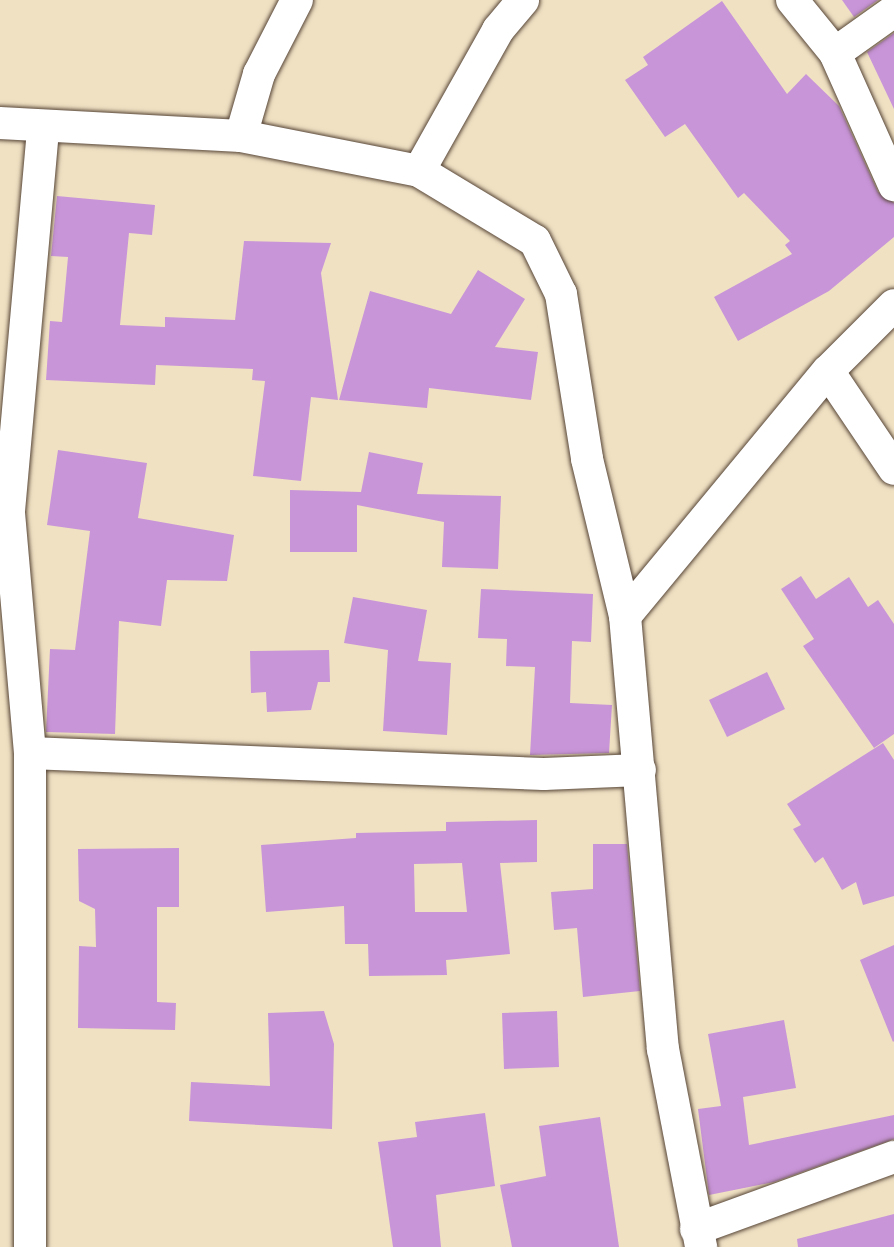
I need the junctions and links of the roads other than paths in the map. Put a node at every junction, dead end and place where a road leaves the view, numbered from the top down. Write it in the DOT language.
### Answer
graph roads {
  1 [pos="297,0"];
  2 [pos="523,0"];
  3 [pos="792,0"];
  4 [pos="894,11"];
  5 [pos="835,53"];
  6 [pos="0,123"];
  7 [pos="43,128"];
  8 [pos="241,136"];
  9 [pos="419,171"];
  10 [pos="894,185"];
  11 [pos="894,305"];
  12 [pos="828,371"];
  13 [pos="894,469"];
  14 [pos="625,616"];
  15 [pos="30,753"];
  16 [pos="640,770"];
  17 [pos="894,1157"];
  18 [pos="14,1160"];
  19 [pos="698,1238"];
  20 [pos="30,1247"];
  1 -- 8 [label="street"];
  2 -- 9 [label="street"];
  3 -- 5 [label="street"];
  4 -- 5 [label="street"];
  5 -- 10 [label="street"];
  6 -- 7 [label="street"];
  7 -- 8 [label="street"];
  7 -- 15 [label="street"];
  8 -- 9 [label="street"];
  9 -- 14 [label="street"];
  11 -- 12 [label="street"];
  12 -- 13 [label="street"];
  12 -- 14 [label="street"];
  14 -- 16 [label="street"];
  15 -- 16 [label="street"];
  15 -- 18 [label="street"];
  16 -- 19 [label="street"];
  17 -- 19 [label="street"];
  18 -- 20 [label="street"];
}
